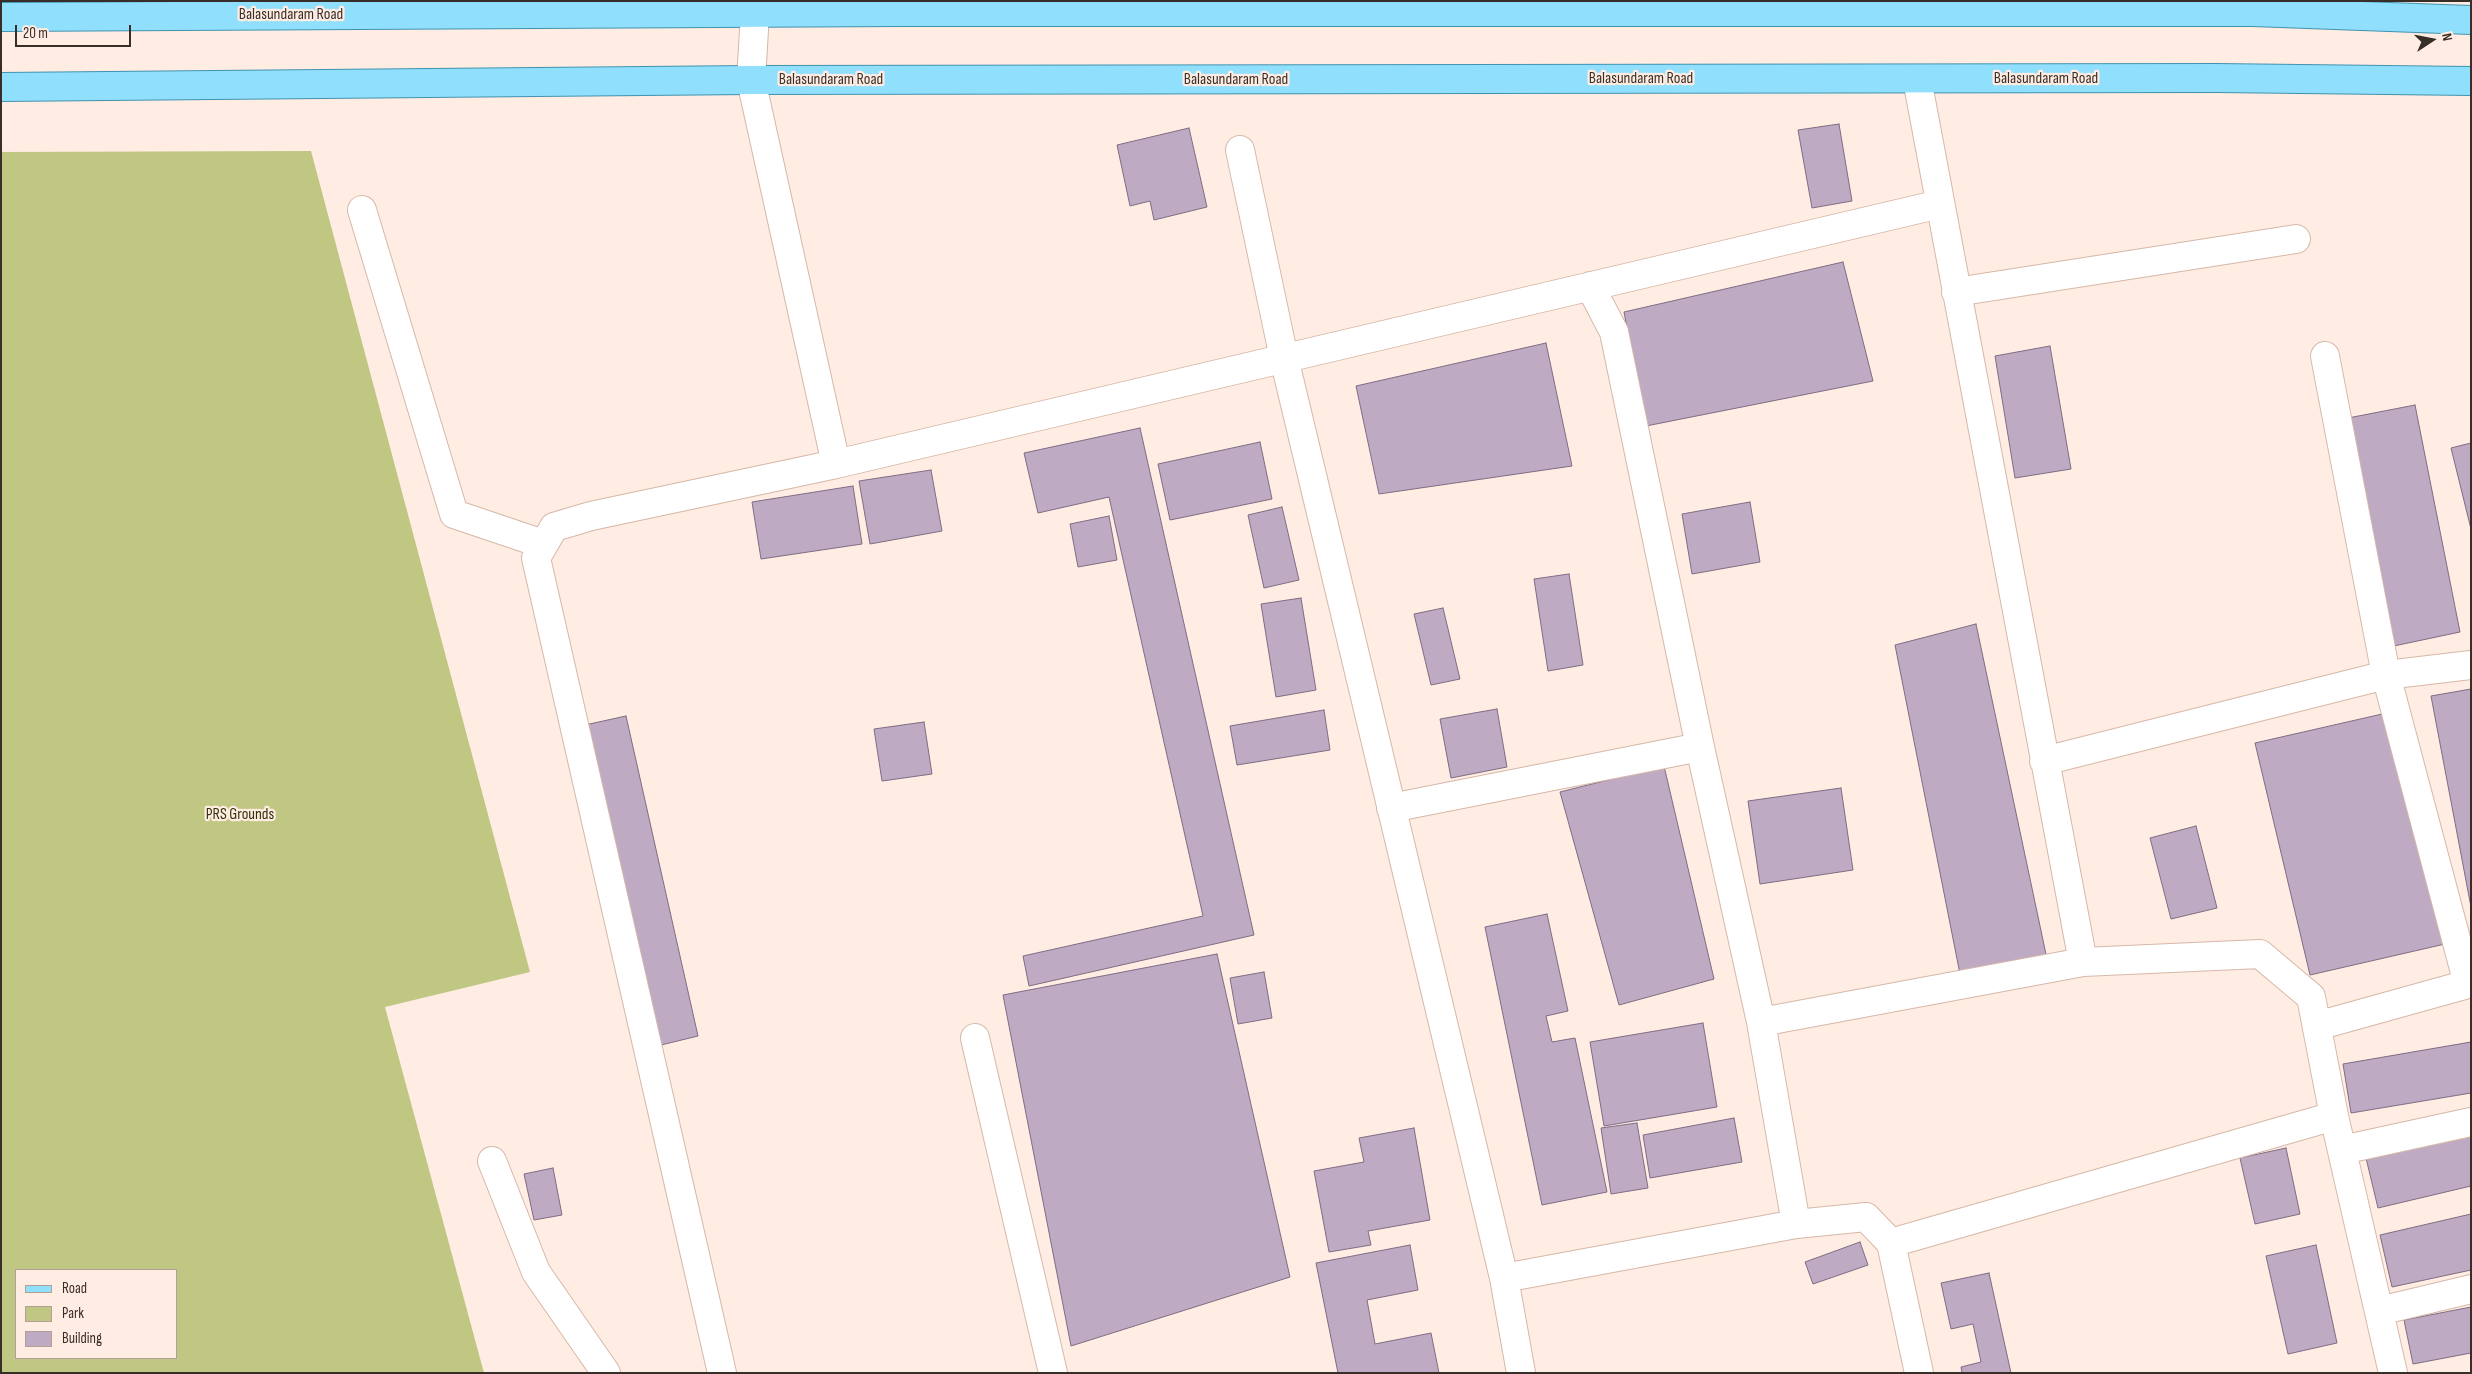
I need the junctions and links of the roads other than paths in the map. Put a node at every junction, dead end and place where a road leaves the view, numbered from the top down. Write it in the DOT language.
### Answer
graph roads {
  1 [pos="898,7"];
  2 [pos="1301,7"];
  3 [pos="343,8"];
  4 [pos="755,12"];
  5 [pos="1,17"];
  6 [pos="2471,20"];
  7 [pos="1917,79"];
  8 [pos="751,80"];
  9 [pos="2471,81"];
  10 [pos="1,87"];
  11 [pos="1240,150"];
  12 [pos="1940,204"];
  13 [pos="362,210"];
  14 [pos="2296,239"];
  15 [pos="1590,286"];
  16 [pos="1956,292"];
  17 [pos="2324,356"];
  18 [pos="1284,358"];
  19 [pos="836,464"];
  20 [pos="543,544"];
  21 [pos="2471,665"];
  22 [pos="2386,675"];
  23 [pos="1700,747"];
  24 [pos="2044,760"];
  25 [pos="1391,808"];
  26 [pos="2083,962"];
  27 [pos="1761,1022"];
  28 [pos="2317,1026"];
  29 [pos="975,1038"];
  30 [pos="2334,1116"];
  31 [pos="2471,1122"];
  32 [pos="2342,1150"];
  33 [pos="492,1161"];
  34 [pos="1796,1224"];
  35 [pos="1891,1243"];
  36 [pos="1504,1278"];
  37 [pos="2471,1289"];
  38 [pos="2379,1311"];
  39 [pos="606,1373"];
  40 [pos="722,1373"];
  41 [pos="1053,1373"];
  42 [pos="1521,1373"];
  43 [pos="1919,1373"];
  44 [pos="2393,1373"];
  1 -- 2 [label="main road, Balasundaram Road"];
  1 -- 4 [label="main road, Balasundaram Road"];
  2 -- 6 [label="main road, Balasundaram Road"];
  3 -- 4 [label="main road, Balasundaram Road"];
  3 -- 5 [label="main road, Balasundaram Road"];
  4 -- 8 [label="street"];
  7 -- 8 [label="main road, Balasundaram Road"];
  7 -- 9 [label="main road, Balasundaram Road"];
  7 -- 12 [label="street"];
  8 -- 10 [label="main road, Balasundaram Road"];
  8 -- 19 [label="street"];
  11 -- 18 [label="street"];
  12 -- 15 [label="street"];
  12 -- 16 [label="street"];
  13 -- 20 [label="street"];
  14 -- 16 [label="street"];
  15 -- 18 [label="street"];
  15 -- 23 [label="street"];
  16 -- 24 [label="street"];
  17 -- 22 [label="street"];
  18 -- 19 [label="street"];
  18 -- 25 [label="street"];
  19 -- 20 [label="street"];
  20 -- 40 [label="street"];
  21 -- 22 [label="street"];
  22 -- 24 [label="street"];
  22 -- 28 [label="street"];
  23 -- 25 [label="street"];
  23 -- 27 [label="street"];
  24 -- 26 [label="street"];
  25 -- 36 [label="street"];
  26 -- 27 [label="street"];
  26 -- 28 [label="street"];
  27 -- 34 [label="street"];
  28 -- 30 [label="street"];
  29 -- 41 [label="street"];
  30 -- 32 [label="street"];
  30 -- 35 [label="street"];
  31 -- 32 [label="street"];
  32 -- 38 [label="street"];
  33 -- 39 [label="street"];
  34 -- 35 [label="street"];
  34 -- 36 [label="street"];
  35 -- 43 [label="street"];
  36 -- 42 [label="street"];
  37 -- 38 [label="street"];
  38 -- 44 [label="street"];
}
